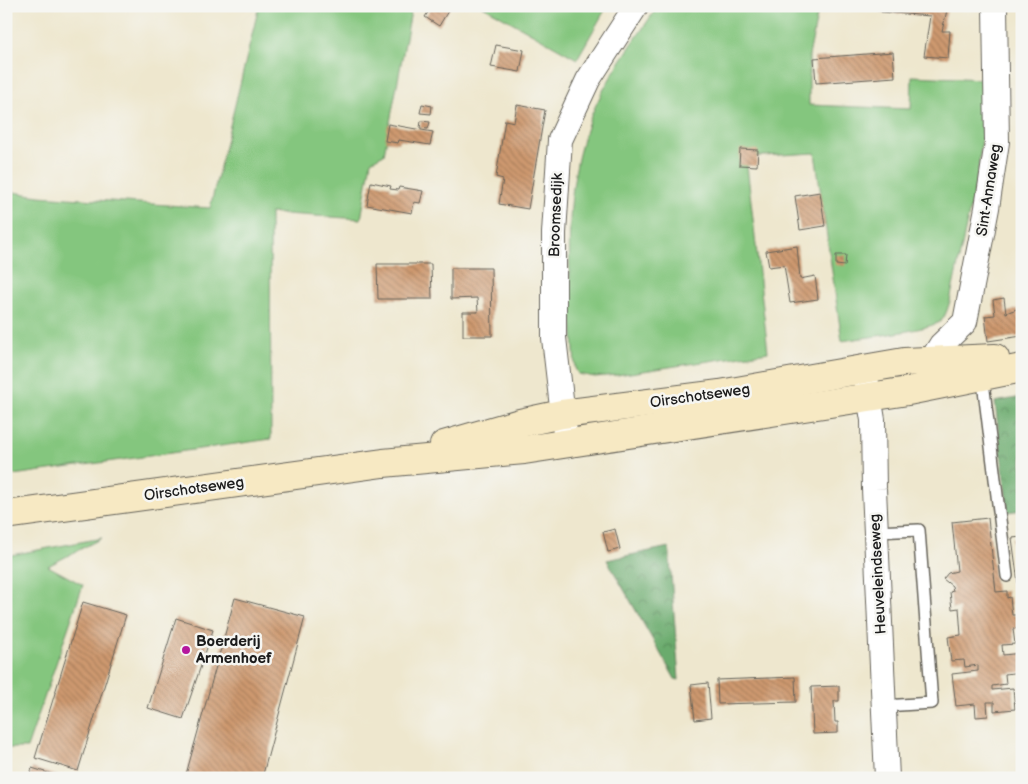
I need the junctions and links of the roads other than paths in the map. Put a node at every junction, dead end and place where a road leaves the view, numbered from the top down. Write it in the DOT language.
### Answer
graph roads {
  1 [pos="636,6"];
  2 [pos="995,6"];
  3 [pos="1022,354"];
  4 [pos="932,359"];
  5 [pos="981,367"];
  6 [pos="1022,368"];
  7 [pos="865,370"];
  8 [pos="870,397"];
  9 [pos="562,414"];
  10 [pos="566,444"];
  11 [pos="383,463"];
  12 [pos="6,515"];
  13 [pos="876,532"];
  14 [pos="1007,576"];
  15 [pos="884,706"];
  16 [pos="887,778"];
  1 -- 9 [label="street, Broomsedijk"];
  2 -- 4 [label="street, Sint-Annaweg"];
  3 -- 5 [label="main road, Oirschotseweg"];
  4 -- 5 [label="main road, Oirschotseweg"];
  4 -- 7 [label="main road, Oirschotseweg"];
  5 -- 6 [label="main road, Oirschotseweg"];
  5 -- 8 [label="main road, Oirschotseweg"];
  5 -- 14 [label="lane"];
  7 -- 8 [label="street, Heuveleindseweg"];
  7 -- 9 [label="main road, Oirschotseweg"];
  8 -- 10 [label="main road, Oirschotseweg"];
  8 -- 13 [label="street, Heuveleindseweg"];
  9 -- 10 [label="street, Broomsedijk"];
  9 -- 11 [label="main road, Oirschotseweg"];
  10 -- 11 [label="main road, Oirschotseweg"];
  11 -- 12 [label="main road, Oirschotseweg"];
  13 -- 15 [label="street, Heuveleindseweg"];
  13 -- 15 [label="lane"];
  15 -- 16 [label="street, Heuveleindseweg"];
}
